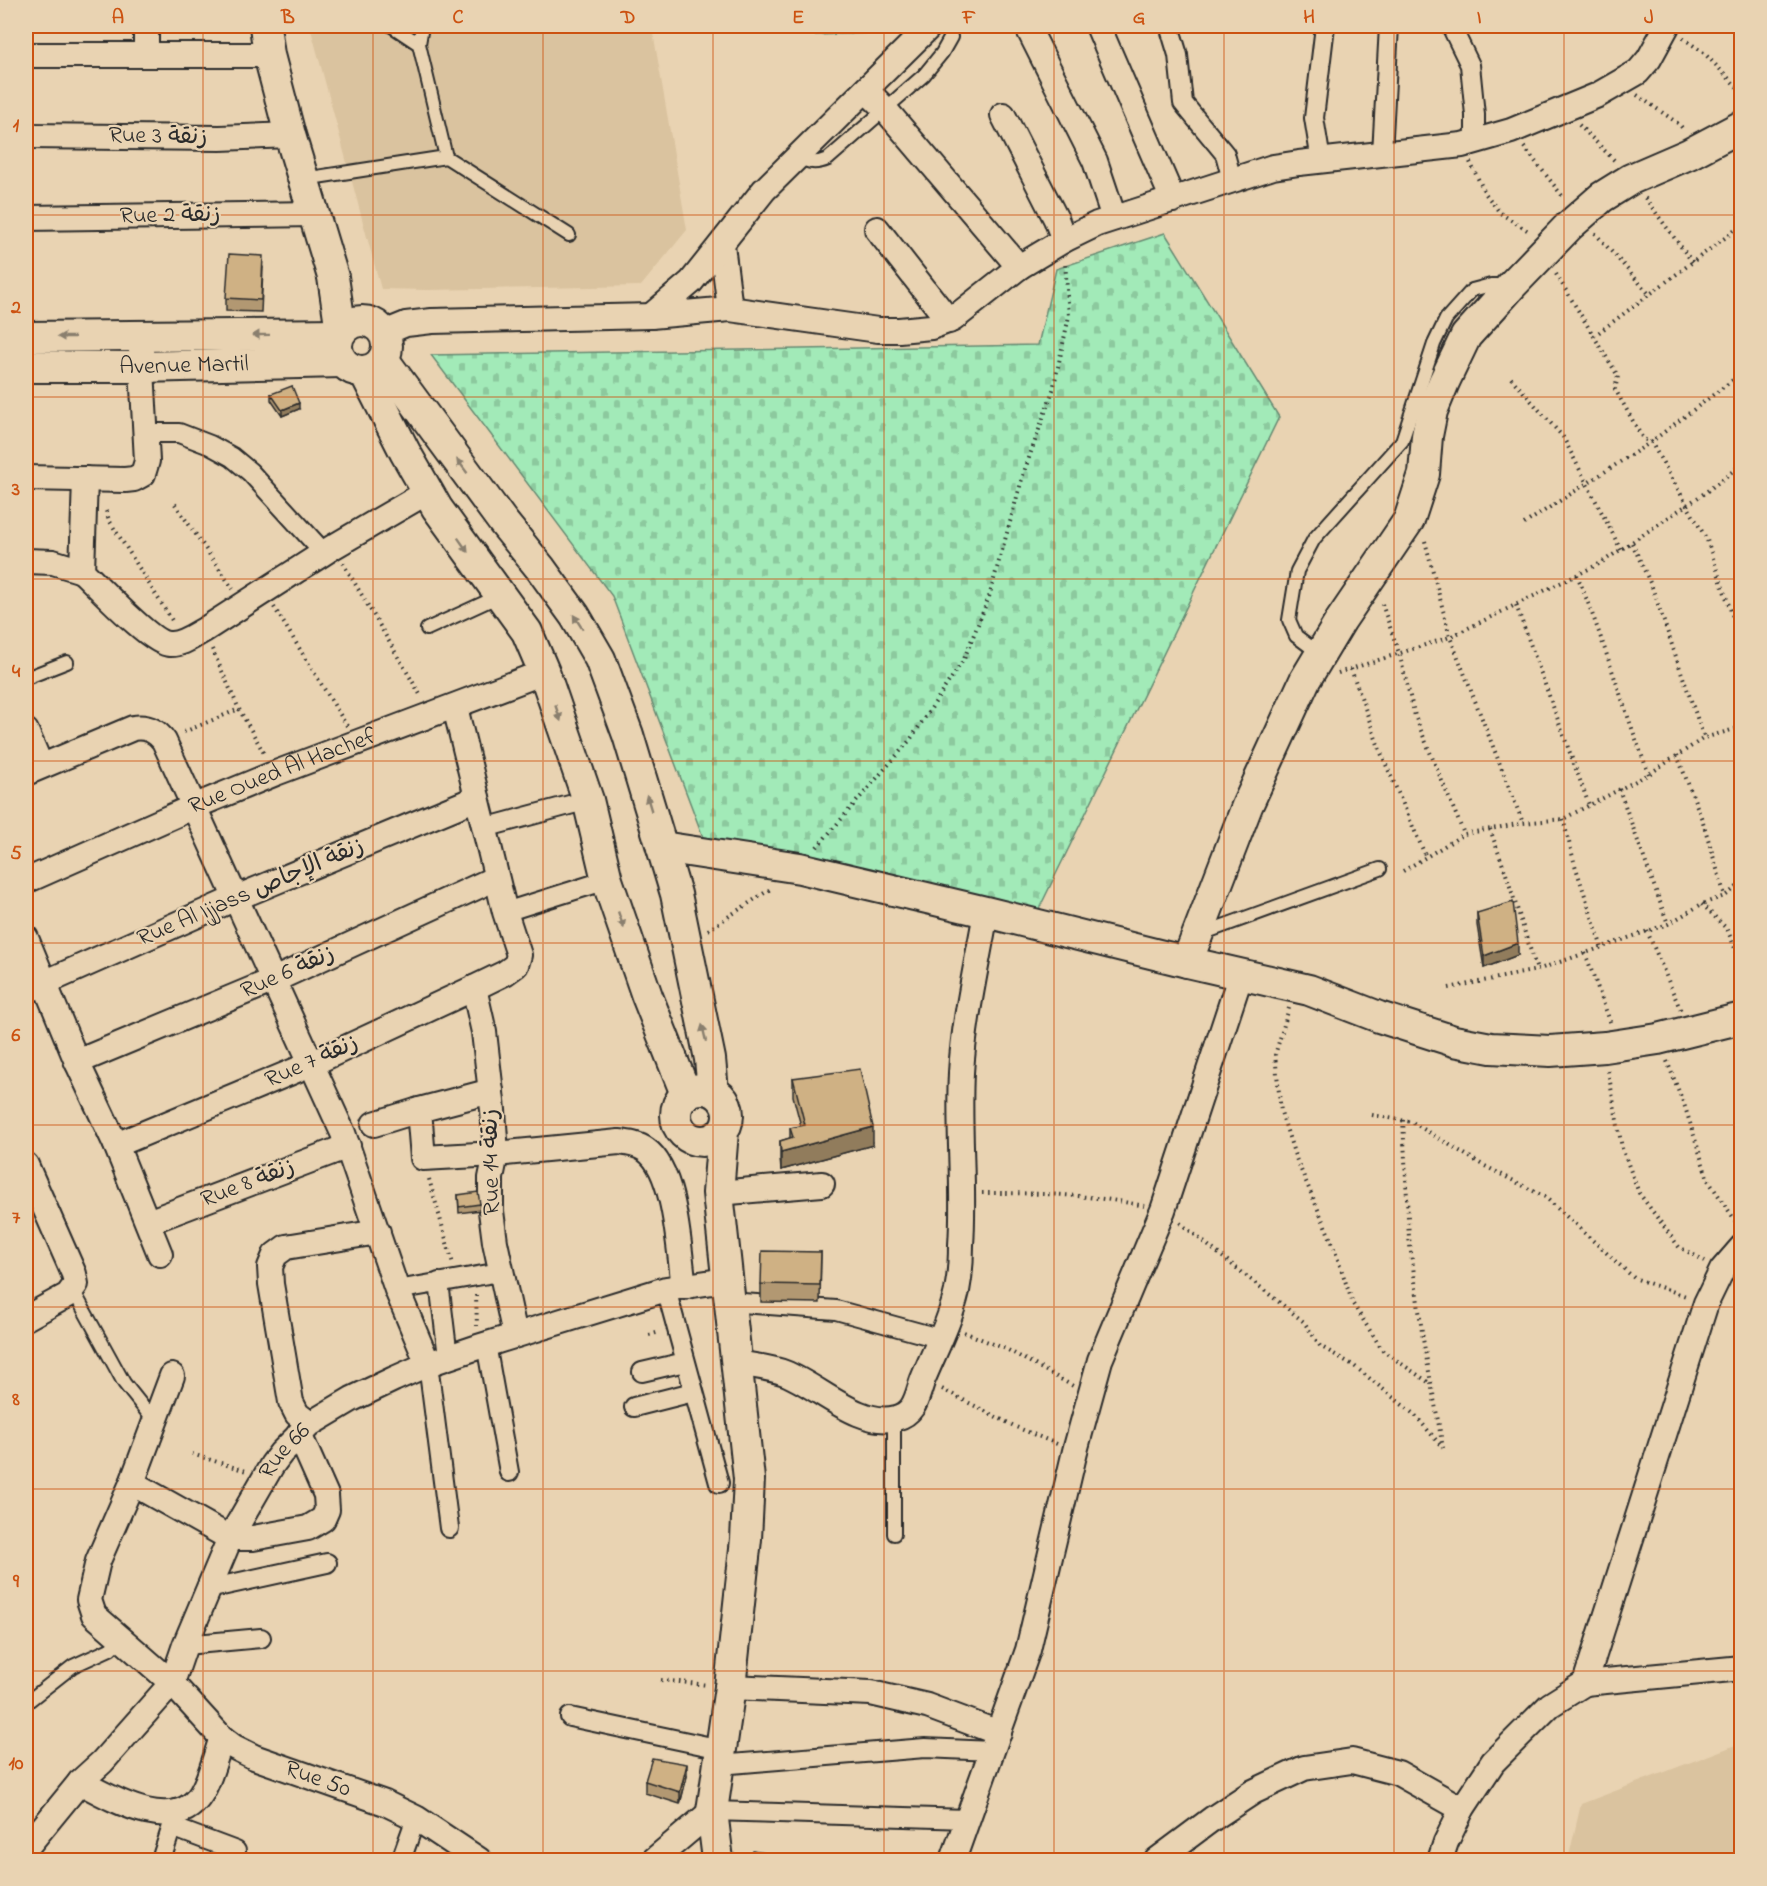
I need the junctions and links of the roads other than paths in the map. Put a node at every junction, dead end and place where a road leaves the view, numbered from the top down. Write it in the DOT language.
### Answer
graph roads {
  1 [pos="146,26"];
  2 [pos="265,26"];
  3 [pos="392,26"];
  4 [pos="422,26"];
  5 [pos="930,26"];
  6 [pos="948,26"];
  7 [pos="1027,26"];
  8 [pos="1098,26"];
  9 [pos="1325,26"];
  10 [pos="1389,26"];
  11 [pos="1451,26"];
  12 [pos="1665,26"];
  13 [pos="1171,33"];
  14 [pos="419,44"];
  15 [pos="26,55"];
  16 [pos="146,55"];
  17 [pos="269,55"];
  18 [pos="866,90"];
  19 [pos="884,108"];
  20 [pos="1003,115"];
  21 [pos="1742,126"];
  22 [pos="290,135"];
  23 [pos="26,136"];
  24 [pos="1468,144"];
  25 [pos="1382,154"];
  26 [pos="446,157"];
  27 [pos="798,157"];
  28 [pos="1321,160"];
  29 [pos="304,179"];
  30 [pos="1232,180"];
  31 [pos="1173,200"];
  32 [pos="315,214"];
  33 [pos="26,218"];
  34 [pos="1114,218"];
  35 [pos="877,229"];
  36 [pos="569,235"];
  37 [pos="1064,240"];
  38 [pos="722,245"];
  39 [pos="1019,267"];
  40 [pos="1505,292"];
  41 [pos="730,309"];
  42 [pos="651,316"];
  43 [pos="949,321"];
  44 [pos="26,337"];
  45 [pos="141,337"];
  46 [pos="360,344"];
  47 [pos="26,367"];
  48 [pos="141,367"];
  49 [pos="146,433"];
  50 [pos="26,478"];
  51 [pos="97,479"];
  52 [pos="429,492"];
  53 [pos="329,550"];
  54 [pos="26,561"];
  55 [pos="82,571"];
  56 [pos="502,595"];
  57 [pos="427,629"];
  58 [pos="1320,655"];
  59 [pos="67,662"];
  60 [pos="544,672"];
  61 [pos="26,678"];
  62 [pos="455,707"];
  63 [pos="26,731"];
  64 [pos="33,769"];
  65 [pos="477,798"];
  66 [pos="588,800"];
  67 [pos="193,807"];
  68 [pos="484,828"];
  69 [pos="662,847"];
  70 [pos="1380,869"];
  71 [pos="496,878"];
  72 [pos="607,880"];
  73 [pos="26,881"];
  74 [pos="236,898"];
  75 [pos="505,912"];
  76 [pos="986,912"];
  77 [pos="26,938"];
  78 [pos="1192,949"];
  79 [pos="1241,975"];
  80 [pos="274,980"];
  81 [pos="35,987"];
  82 [pos="474,988"];
  83 [pos="1742,1018"];
  84 [pos="77,1062"];
  85 [pos="311,1064"];
  86 [pos="491,1091"];
  87 [pos="699,1092"];
  88 [pos="419,1110"];
  89 [pos="374,1124"];
  90 [pos="723,1131"];
  91 [pos="690,1138"];
  92 [pos="346,1140"];
  93 [pos="116,1145"];
  94 [pos="496,1154"];
  95 [pos="26,1165"];
  96 [pos="822,1184"];
  97 [pos="718,1193"];
  98 [pos="148,1222"];
  99 [pos="378,1232"];
  100 [pos="1742,1247"];
  101 [pos="160,1254"];
  102 [pos="500,1272"];
  103 [pos="448,1281"];
  104 [pos="74,1282"];
  105 [pos="675,1288"];
  106 [pos="397,1290"];
  107 [pos="728,1291"];
  108 [pos="26,1318"];
  109 [pos="944,1332"];
  110 [pos="515,1335"];
  111 [pos="482,1346"];
  112 [pos="438,1361"];
  113 [pos="685,1362"];
  114 [pos="736,1363"];
  115 [pos="642,1372"];
  116 [pos="172,1376"];
  117 [pos="693,1392"];
  118 [pos="634,1407"];
  119 [pos="894,1419"];
  120 [pos="155,1422"];
  121 [pos="305,1429"];
  122 [pos="509,1472"];
  123 [pos="132,1483"];
  124 [pos="719,1483"];
  125 [pos="449,1528"];
  126 [pos="894,1534"];
  127 [pos="230,1538"];
  128 [pos="327,1563"];
  129 [pos="208,1589"];
  130 [pos="261,1638"];
  131 [pos="121,1639"];
  132 [pos="185,1645"];
  133 [pos="1742,1668"];
  134 [pos="171,1683"];
  135 [pos="1585,1683"];
  136 [pos="730,1687"];
  137 [pos="26,1703"];
  138 [pos="570,1717"];
  139 [pos="222,1738"];
  140 [pos="995,1742"];
  141 [pos="720,1757"];
  142 [pos="80,1782"];
  143 [pos="1462,1809"];
  144 [pos="712,1810"];
  145 [pos="416,1818"];
  146 [pos="967,1819"];
  147 [pos="174,1820"];
  148 [pos="34,1821"];
  149 [pos="26,1848"];
  150 [pos="236,1851"];
  151 [pos="161,1860"];
  152 [pos="401,1860"];
  153 [pos="479,1860"];
  154 [pos="654,1860"];
  155 [pos="724,1860"];
  156 [pos="953,1860"];
  157 [pos="1156,1860"];
  158 [pos="1440,1860"];
  1 -- 16 [label="street"];
  2 -- 17 [label="street"];
  3 -- 14 [label="lane"];
  4 -- 14 [label="lane"];
  5 -- 18 [label="street"];
  6 -- 19 [label="lane"];
  7 -- 34 [label="street"];
  8 -- 31 [label="street"];
  9 -- 28 [label="street"];
  10 -- 25 [label="street"];
  11 -- 24 [label="street"];
  12 -- 24 [label="street"];
  13 -- 30 [label="street"];
  14 -- 26 [label="lane"];
  15 -- 16 [label="street"];
  16 -- 17 [label="street"];
  17 -- 22 [label="street"];
  18 -- 19 [label="street"];
  18 -- 27 [label="street"];
  19 -- 27 [label="lane"];
  19 -- 39 [label="street"];
  20 -- 37 [label="street"];
  21 -- 40 [label="street"];
  22 -- 23 [label="street, Rue 3 زنقة"];
  22 -- 29 [label="street"];
  24 -- 25 [label="street"];
  25 -- 28 [label="street"];
  26 -- 29 [label="lane"];
  26 -- 36 [label="lane"];
  27 -- 38 [label="street"];
  28 -- 30 [label="street"];
  29 -- 32 [label="street"];
  30 -- 31 [label="street"];
  31 -- 34 [label="street"];
  32 -- 33 [label="street, Rue 2 زنقة"];
  32 -- 46 [label="street"];
  34 -- 37 [label="street"];
  35 -- 43 [label="street"];
  37 -- 39 [label="street"];
  38 -- 41 [label="street"];
  38 -- 42 [label="street"];
  39 -- 43 [label="street"];
  40 -- 58 [label="street"];
  40 -- 58 [label="lane"];
  41 -- 42 [label="street"];
  41 -- 43 [label="street"];
  42 -- 46 [label="street"];
  45 -- 44 [label="street, Avenue Martil, one-way"];
  46 -- 45 [label="street, Avenue Martil, one-way"];
  45 -- 48 [label="street"];
  46 -- 48 [label="street, Avenue Martil"];
  46 -- 52 [label="street"];
  69 -- 46 [label="street, one-way"];
  47 -- 48 [label="street, Avenue Martil"];
  48 -- 49 [label="street"];
  49 -- 51 [label="street"];
  49 -- 53 [label="street"];
  50 -- 51 [label="street"];
  51 -- 55 [label="street"];
  52 -- 53 [label="street"];
  52 -- 56 [label="street, one-way"];
  53 -- 55 [label="street"];
  54 -- 55 [label="street"];
  56 -- 57 [label="lane"];
  56 -- 60 [label="street"];
  58 -- 78 [label="street"];
  59 -- 61 [label="lane"];
  60 -- 62 [label="street, Rue Oued Al Hachef"];
  60 -- 66 [label="street, one-way"];
  62 -- 65 [label="street"];
  62 -- 67 [label="street, Rue Oued Al Hachef"];
  63 -- 64 [label="street"];
  64 -- 67 [label="street"];
  65 -- 68 [label="street"];
  65 -- 74 [label="street, Rue Al Ijjass زنقة الإجاص"];
  66 -- 68 [label="street"];
  66 -- 72 [label="street"];
  67 -- 73 [label="street, Rue Oued Al Hachef"];
  67 -- 74 [label="street"];
  68 -- 71 [label="street"];
  69 -- 76 [label="street"];
  87 -- 69 [label="street, one-way"];
  70 -- 78 [label="lane"];
  71 -- 75 [label="street"];
  71 -- 80 [label="street, Rue 6 زنقة"];
  72 -- 75 [label="street"];
  72 -- 87 [label="street, one-way"];
  74 -- 80 [label="street"];
  74 -- 81 [label="street, Rue Al Ijjass زنقة الإجاص"];
  75 -- 82 [label="street, Rue 7 زنقة"];
  76 -- 78 [label="street"];
  76 -- 109 [label="street"];
  77 -- 81 [label="street"];
  78 -- 79 [label="street"];
  79 -- 83 [label="street"];
  79 -- 140 [label="street"];
  80 -- 84 [label="street, Rue 6 زنقة"];
  80 -- 85 [label="street"];
  81 -- 84 [label="street"];
  82 -- 85 [label="street, Rue 7 زنقة"];
  82 -- 86 [label="street, Rue 14 زنقة"];
  84 -- 93 [label="street"];
  85 -- 92 [label="street"];
  85 -- 93 [label="street, Rue 7 زنقة"];
  86 -- 88 [label="street"];
  86 -- 94 [label="street, Rue 14 زنقة"];
  87 -- 90 [label="street"];
  87 -- 91 [label="street"];
  88 -- 89 [label="street"];
  88 -- 94 [label="street"];
  89 -- 92 [label="street"];
  90 -- 91 [label="street"];
  90 -- 97 [label="street"];
  91 -- 97 [label="street"];
  92 -- 98 [label="street, Rue 8 زنقة"];
  92 -- 99 [label="street"];
  93 -- 98 [label="street"];
  94 -- 102 [label="street, Rue 14 زنقة"];
  94 -- 105 [label="street"];
  95 -- 104 [label="street"];
  96 -- 97 [label="street"];
  97 -- 107 [label="street"];
  98 -- 101 [label="street"];
  99 -- 106 [label="street"];
  99 -- 121 [label="street"];
  100 -- 135 [label="street"];
  102 -- 103 [label="street"];
  102 -- 110 [label="street, Rue 14 زنقة"];
  103 -- 106 [label="street"];
  103 -- 112 [label="street"];
  104 -- 108 [label="street"];
  104 -- 120 [label="lane"];
  105 -- 107 [label="street, Rue 66"];
  105 -- 110 [label="street, Rue 66"];
  105 -- 113 [label="street"];
  106 -- 112 [label="street"];
  107 -- 109 [label="street"];
  107 -- 114 [label="street"];
  109 -- 119 [label="street"];
  110 -- 111 [label="street, Rue 66"];
  111 -- 112 [label="street, Rue 66"];
  111 -- 122 [label="street"];
  112 -- 121 [label="street, Rue 66"];
  112 -- 125 [label="street"];
  113 -- 115 [label="street"];
  113 -- 117 [label="street"];
  114 -- 119 [label="street"];
  114 -- 136 [label="street"];
  116 -- 120 [label="street, Rue 50"];
  117 -- 118 [label="street"];
  117 -- 124 [label="street"];
  119 -- 126 [label="lane"];
  120 -- 123 [label="street, Rue 50"];
  121 -- 127 [label="street, Rue 66"];
  121 -- 127 [label="street"];
  123 -- 127 [label="street"];
  123 -- 131 [label="street, Rue 50"];
  127 -- 129 [label="street, Rue 66"];
  128 -- 129 [label="street"];
  129 -- 132 [label="street, Rue 66"];
  130 -- 132 [label="street"];
  131 -- 134 [label="street, Rue 50"];
  131 -- 137 [label="lane"];
  132 -- 134 [label="street, Rue 66"];
  133 -- 135 [label="street"];
  134 -- 139 [label="street, Rue 50"];
  134 -- 142 [label="street, Rue 66"];
  135 -- 143 [label="street"];
  136 -- 140 [label="street"];
  136 -- 141 [label="street"];
  138 -- 141 [label="street"];
  139 -- 145 [label="street, Rue 50"];
  139 -- 147 [label="street"];
  140 -- 141 [label="street"];
  140 -- 146 [label="street"];
  141 -- 144 [label="street"];
  142 -- 147 [label="street"];
  142 -- 148 [label="street, Rue 66"];
  143 -- 157 [label="street"];
  143 -- 158 [label="street"];
  144 -- 146 [label="street"];
  144 -- 154 [label="street"];
  144 -- 155 [label="street"];
  145 -- 152 [label="street"];
  145 -- 153 [label="street, Rue 50"];
  146 -- 156 [label="street"];
  147 -- 150 [label="street"];
  147 -- 151 [label="street"];
  148 -- 149 [label="street, Rue 66"];
}
